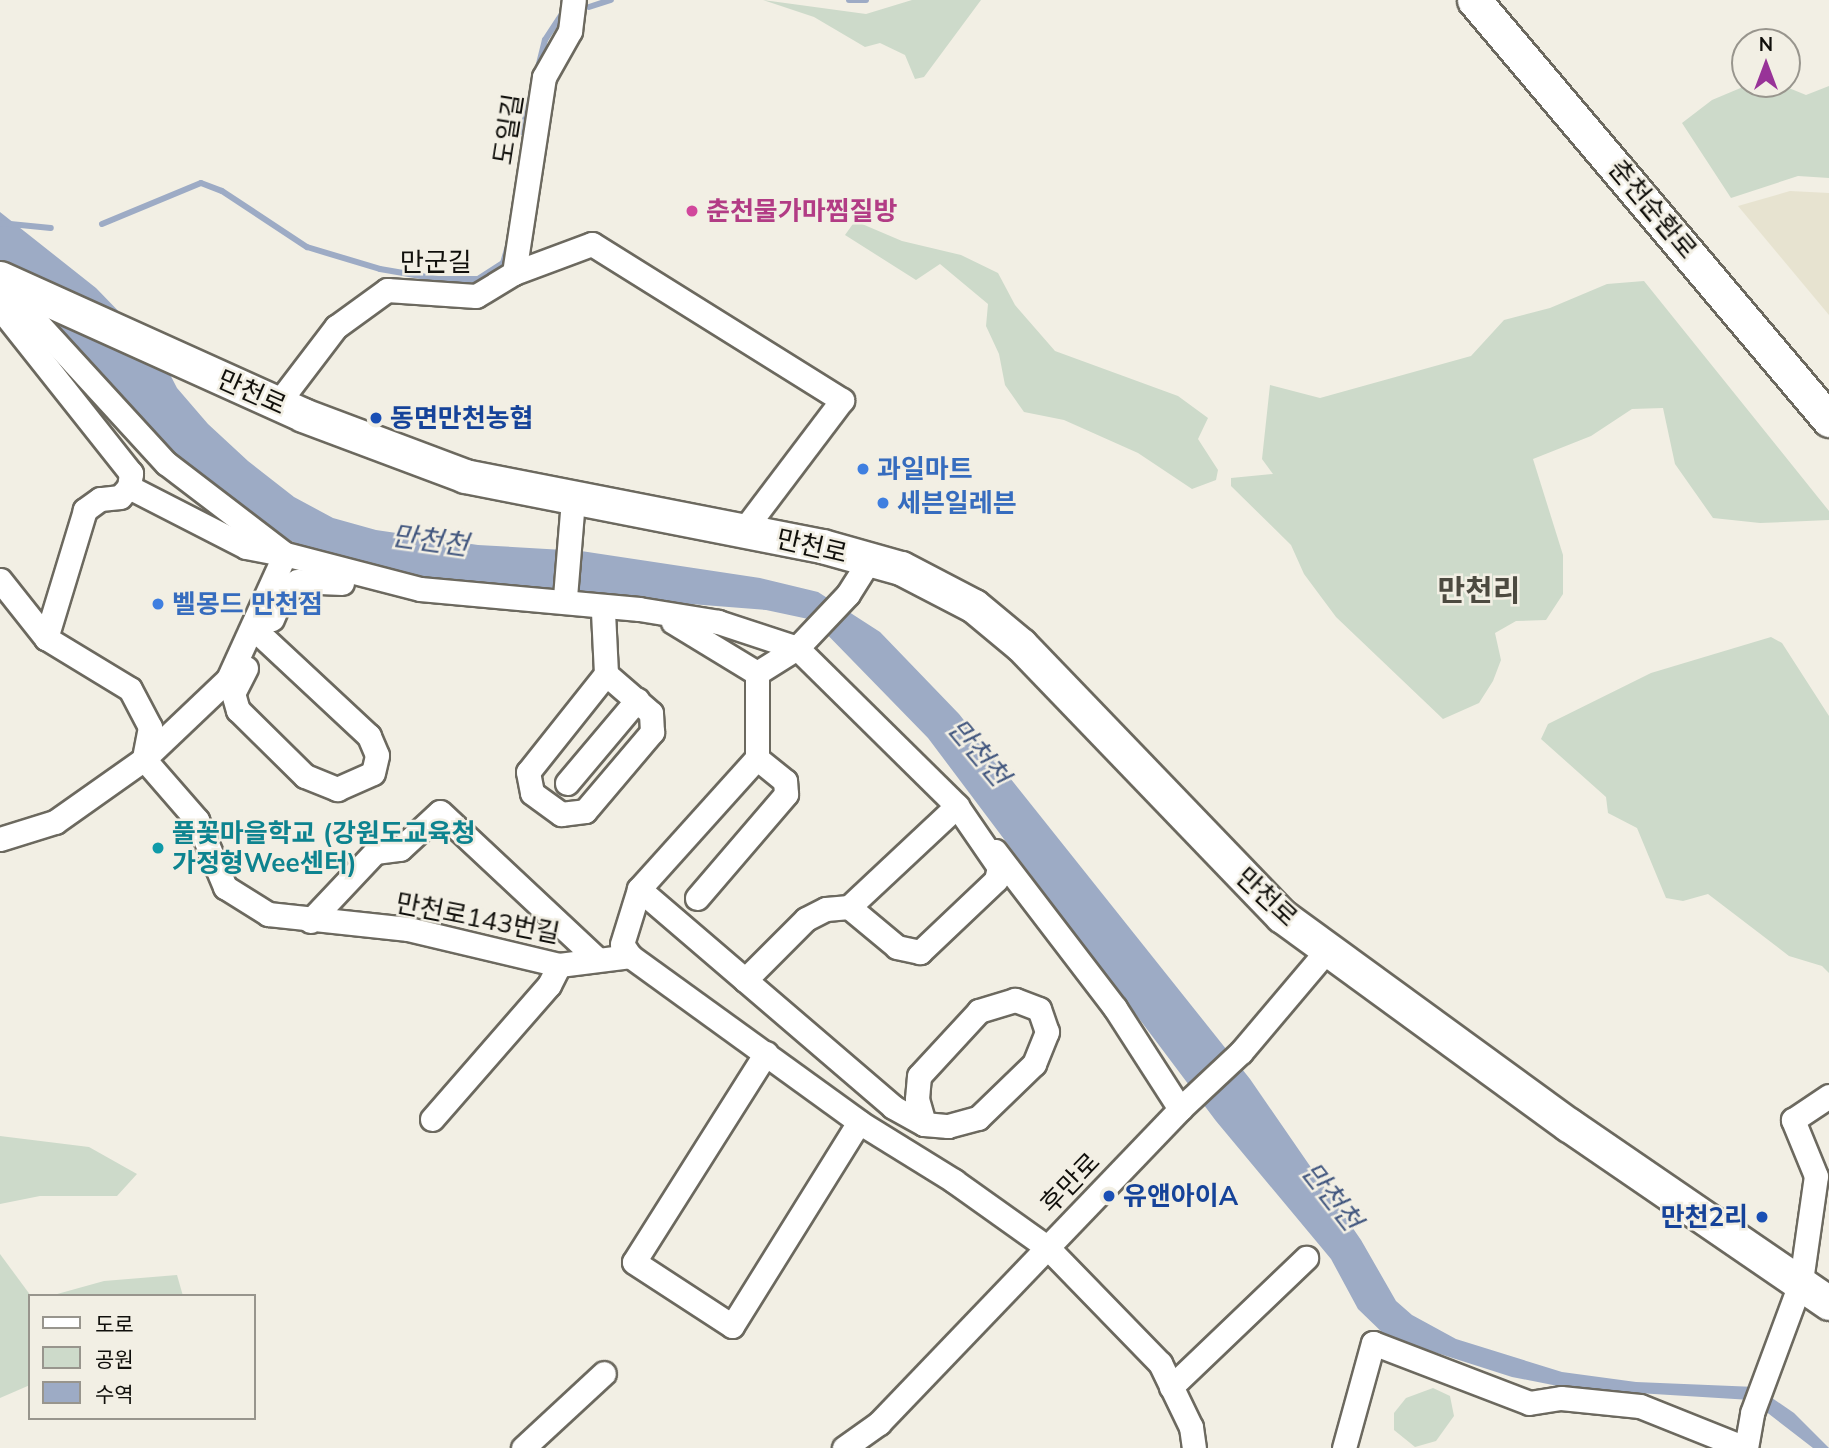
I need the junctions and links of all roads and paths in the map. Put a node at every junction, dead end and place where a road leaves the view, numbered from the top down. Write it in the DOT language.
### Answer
graph roads {
  1 [pos="574,0"];
  2 [pos="1474,0"];
  3 [pos="592,244"];
  4 [pos="514,273"];
  5 [pos="0,287"];
  6 [pos="278,403"];
  7 [pos="1829,420"];
  8 [pos="129,487"];
  9 [pos="573,500"];
  10 [pos="743,531"];
  11 [pos="285,554"];
  12 [pos="870,559"];
  13 [pos="0,580"];
  14 [pos="566,600"];
  15 [pos="603,612"];
  16 [pos="263,637"];
  17 [pos="46,638"];
  18 [pos="800,645"];
  19 [pos="757,673"];
  20 [pos="606,674"];
  21 [pos="637,700"];
  22 [pos="757,758"];
  23 [pos="144,759"];
  24 [pos="567,783"];
  25 [pos="957,806"];
  26 [pos="0,839"];
  27 [pos="639,889"];
  28 [pos="697,898"];
  29 [pos="849,907"];
  30 [pos="310,922"];
  31 [pos="1328,949"];
  32 [pos="631,956"];
  33 [pos="597,959"];
  34 [pos="559,965"];
  35 [pos="746,980"];
  36 [pos="766,1053"];
  37 [pos="1829,1096"];
  38 [pos="1184,1105"];
  39 [pos="432,1119"];
  40 [pos="859,1122"];
  41 [pos="924,1124"];
  42 [pos="1048,1248"];
  43 [pos="1306,1258"];
  44 [pos="1801,1281"];
  45 [pos="1829,1303"];
  46 [pos="604,1373"];
  47 [pos="1171,1387"];
  48 [pos="523,1448"];
  49 [pos="844,1448"];
  50 [pos="1195,1448"];
  51 [pos="1344,1448"];
  52 [pos="1746,1448"];
  1 -- 4 [label="street, 도일길"];
  2 -- 7 [label="street, 춘천순환로"];
  3 -- 4 [label="street, 만군길"];
  3 -- 10 [label="street, 만천로"];
  4 -- 6 [label="street, 만군길"];
  5 -- 6 [label="street, 만천로"];
  5 -- 8 [label="street"];
  5 -- 11 [label="street"];
  6 -- 9 [label="street, 만천로"];
  8 -- 11 [label="street"];
  8 -- 17 [label="street"];
  9 -- 10 [label="street, 만천로"];
  9 -- 14 [label="street"];
  10 -- 12 [label="street, 만천로"];
  11 -- 14 [label="street"];
  11 -- 23 [label="street"];
  12 -- 18 [label="street"];
  12 -- 31 [label="street, 만천로"];
  13 -- 17 [label="street"];
  14 -- 18 [label="street"];
  15 -- 16 [label="street"];
  15 -- 19 [label="street"];
  15 -- 20 [label="street"];
  16 -- 16 [label="street"];
  17 -- 23 [label="street"];
  18 -- 19 [label="street"];
  18 -- 25 [label="street"];
  18 -- 38 [label="street"];
  19 -- 22 [label="street"];
  20 -- 21 [label="street"];
  20 -- 21 [label="street"];
  21 -- 24 [label="street"];
  22 -- 27 [label="street"];
  22 -- 28 [label="street"];
  23 -- 26 [label="street"];
  23 -- 30 [label="street, 만천로143번길"];
  25 -- 29 [label="street"];
  25 -- 29 [label="street"];
  27 -- 32 [label="street"];
  27 -- 35 [label="street"];
  29 -- 35 [label="street"];
  30 -- 33 [label="street"];
  30 -- 34 [label="street, 만천로143번길"];
  31 -- 38 [label="street, 후만로"];
  31 -- 44 [label="street, 만천로"];
  32 -- 33 [label="street, 만천로143번길"];
  32 -- 36 [label="street"];
  33 -- 34 [label="street, 만천로143번길"];
  34 -- 39 [label="street"];
  35 -- 41 [label="street"];
  36 -- 40 [label="street"];
  36 -- 40 [label="street"];
  37 -- 44 [label="street"];
  38 -- 42 [label="street, 후만로"];
  40 -- 42 [label="street"];
  41 -- 41 [label="street"];
  42 -- 47 [label="street"];
  42 -- 49 [label="street, 후만로"];
  43 -- 47 [label="street"];
  44 -- 45 [label="street, 만천로"];
  44 -- 52 [label="street"];
  46 -- 48 [label="street"];
  47 -- 50 [label="street"];
  51 -- 52 [label="street"];
}
